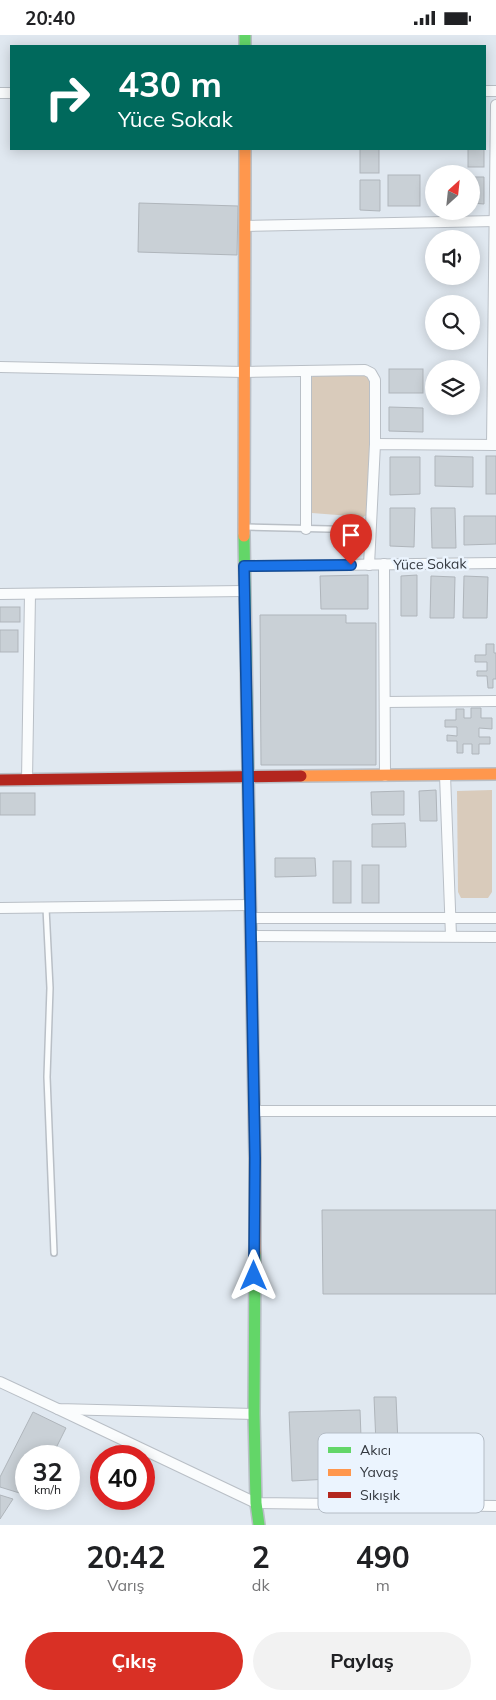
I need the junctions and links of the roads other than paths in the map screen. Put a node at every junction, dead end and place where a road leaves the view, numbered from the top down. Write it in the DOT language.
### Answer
graph roads {
  1 [pos="496,105"];
  2 [pos="245,150"];
  3 [pos="495,221"];
  4 [pos="244,226"];
  5 [pos="0,367"];
  6 [pos="306,371"];
  7 [pos="244,372"];
  8 [pos="375,444"];
  9 [pos="494,445"];
  10 [pos="244,527"];
  11 [pos="306,529"];
  12 [pos="371,530"];
  13 [pos="496,563"];
  14 [pos="369,565"];
  15 [pos="384,565"];
  16 [pos="244,566"];
  17 [pos="244,591"];
  18 [pos="0,594"];
  19 [pos="30,594"];
  20 [pos="496,701"];
  21 [pos="385,702"];
  22 [pos="496,774"];
  23 [pos="445,775"];
  24 [pos="385,776"];
  25 [pos="248,777"];
  26 [pos="0,780"];
  27 [pos="27,780"];
  28 [pos="250,905"];
  29 [pos="46,907"];
  30 [pos="0,908"];
  31 [pos="250,918"];
  32 [pos="450,918"];
  33 [pos="496,918"];
  34 [pos="250,936"];
  35 [pos="451,936"];
  36 [pos="496,937"];
  37 [pos="254,1111"];
  38 [pos="496,1111"];
  39 [pos="54,1253"];
  40 [pos="0,1383"];
  41 [pos="58,1409"];
  42 [pos="254,1414"];
  43 [pos="256,1503"];
  44 [pos="318,1504"];
  45 [pos="259,1525"];
  1 -- 3 [label="street"];
  2 -- 4 [label="street"];
  3 -- 4 [label="street"];
  3 -- 9 [label="street"];
  4 -- 7 [label="street"];
  5 -- 7 [label="street"];
  6 -- 7 [label="street"];
  6 -- 8 [label="street"];
  6 -- 11 [label="street"];
  7 -- 10 [label="street"];
  8 -- 9 [label="street"];
  8 -- 12 [label="street"];
  10 -- 11 [label="lane"];
  10 -- 16 [label="street"];
  11 -- 12 [label="lane"];
  12 -- 14 [label="street"];
  13 -- 15 [label="street, Yüce Sokak"];
  14 -- 15 [label="street, Yüce Sokak"];
  14 -- 16 [label="street, Yüce Sokak"];
  15 -- 21 [label="street"];
  16 -- 17 [label="street"];
  17 -- 19 [label="street"];
  17 -- 25 [label="street"];
  18 -- 19 [label="street"];
  19 -- 27 [label="street"];
  20 -- 21 [label="street"];
  21 -- 24 [label="street"];
  22 -- 23 [label="street"];
  23 -- 24 [label="street"];
  23 -- 32 [label="street"];
  24 -- 25 [label="street"];
  25 -- 27 [label="street"];
  25 -- 28 [label="street"];
  26 -- 27 [label="street"];
  28 -- 29 [label="street"];
  28 -- 31 [label="street"];
  29 -- 30 [label="street"];
  29 -- 39 [label="lane"];
  31 -- 32 [label="street"];
  31 -- 34 [label="street"];
  32 -- 33 [label="street"];
  32 -- 35 [label="street"];
  34 -- 35 [label="street"];
  34 -- 37 [label="street"];
  35 -- 36 [label="street"];
  37 -- 38 [label="street"];
  37 -- 42 [label="street"];
  40 -- 41 [label="street"];
  41 -- 42 [label="street"];
  41 -- 43 [label="street"];
  42 -- 43 [label="street"];
  43 -- 44 [label="street"];
  43 -- 45 [label="street"];
}
